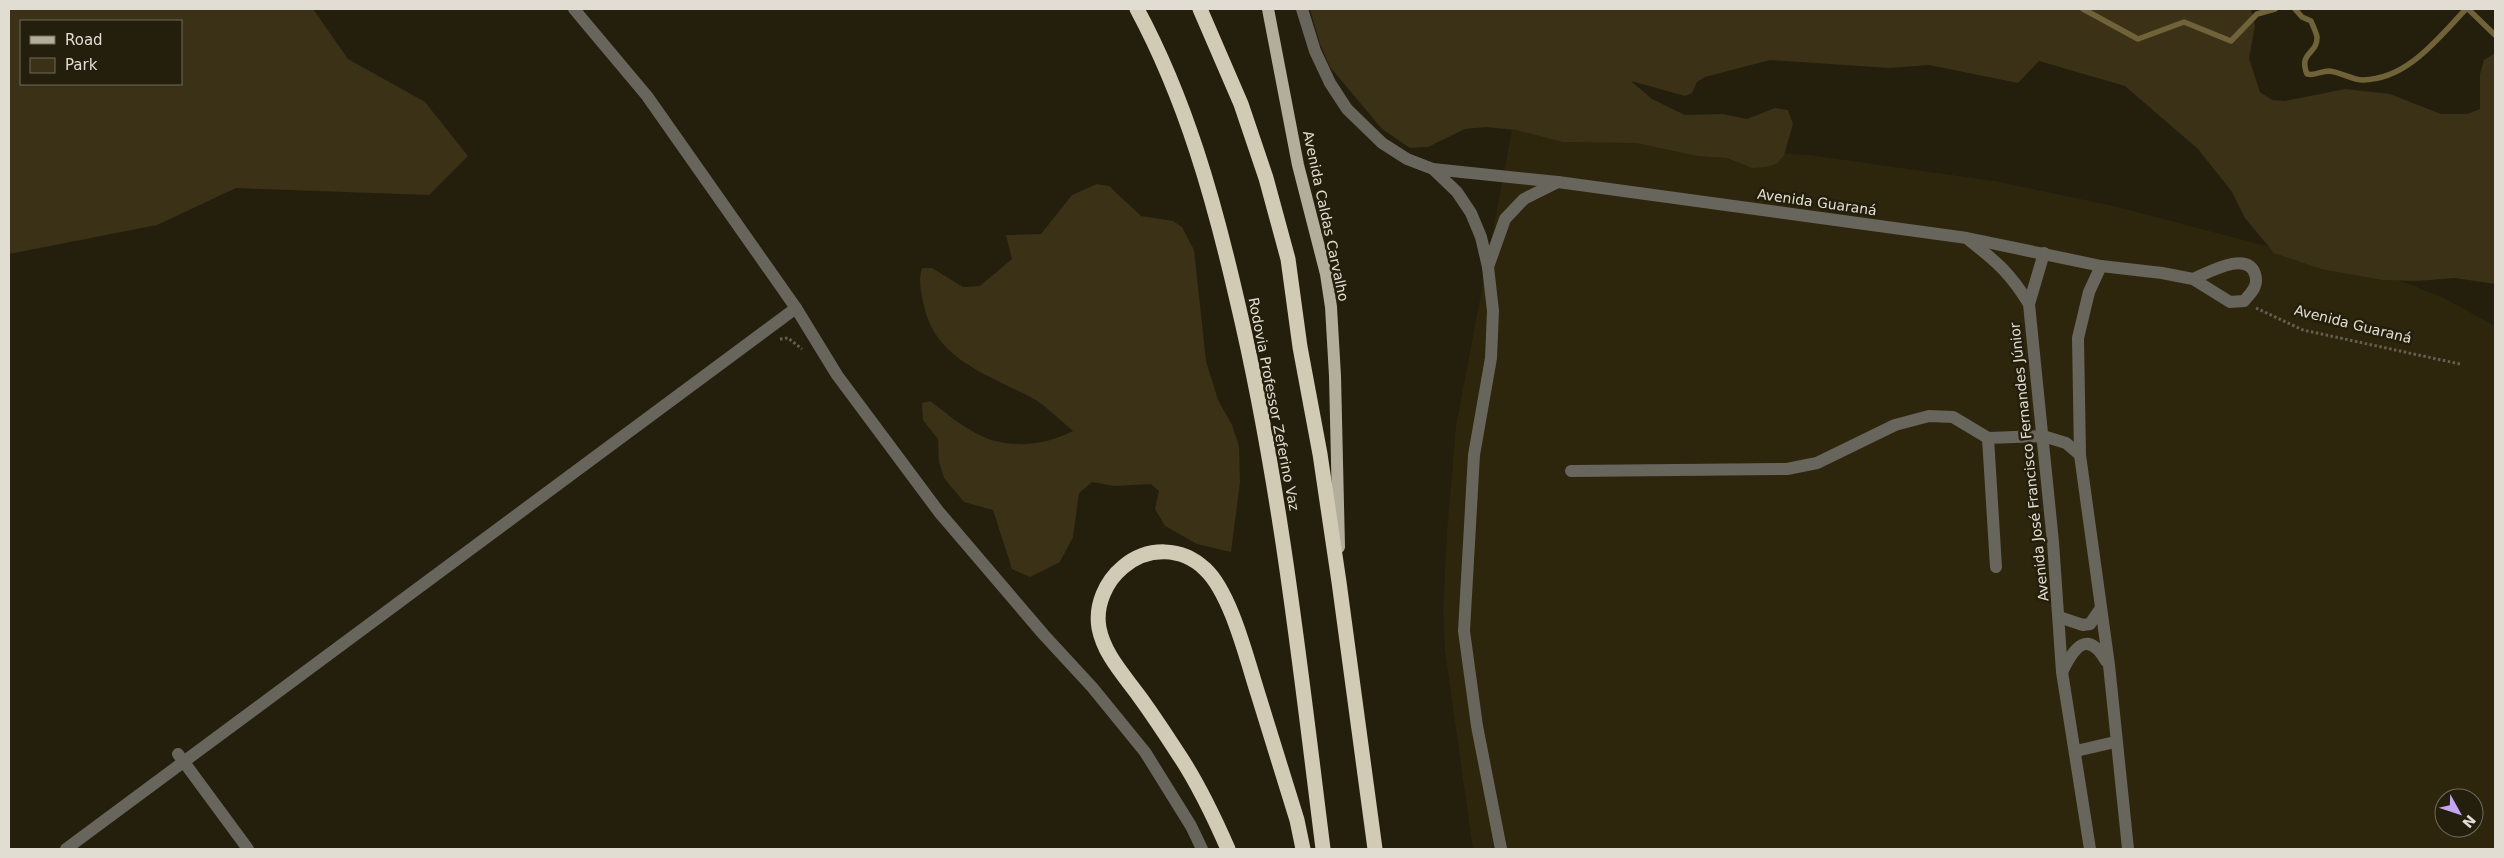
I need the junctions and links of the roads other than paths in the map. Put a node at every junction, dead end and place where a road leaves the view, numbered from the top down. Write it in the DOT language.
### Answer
graph roads {
  1 [pos="574,9"];
  2 [pos="1137,9"];
  3 [pos="1200,9"];
  4 [pos="1268,9"];
  5 [pos="1302,9"];
  6 [pos="1434,169"];
  7 [pos="1558,182"];
  8 [pos="1967,238"];
  9 [pos="2044,253"];
  10 [pos="2101,266"];
  11 [pos="1488,267"];
  12 [pos="2193,279"];
  13 [pos="2029,304"];
  14 [pos="796,308"];
  15 [pos="2043,436"];
  16 [pos="1988,438"];
  17 [pos="2080,456"];
  18 [pos="1571,471"];
  19 [pos="1996,567"];
  20 [pos="1339,582"];
  21 [pos="2101,608"];
  22 [pos="2059,617"];
  23 [pos="2109,665"];
  24 [pos="2062,672"];
  25 [pos="2115,742"];
  26 [pos="2076,751"];
  27 [pos="181,758"];
  28 [pos="66,849"];
  29 [pos="248,849"];
  30 [pos="1202,849"];
  31 [pos="1228,849"];
  32 [pos="1303,849"];
  33 [pos="1323,849"];
  34 [pos="1375,849"];
  35 [pos="1501,849"];
  36 [pos="2090,849"];
  37 [pos="2128,849"];
  1 -- 14 [label="street"];
  2 -- 33 [label="highway, Rodovia Professor Zeferino Vaz"];
  3 -- 20 [label="highway"];
  4 -- 20 [label="main road, Avenida Caldas Carvalho"];
  5 -- 6 [label="street"];
  6 -- 7 [label="street, Avenida Guaraná"];
  6 -- 11 [label="street"];
  7 -- 8 [label="street, Avenida Guaraná"];
  7 -- 11 [label="street"];
  8 -- 9 [label="street, Avenida Guaraná"];
  8 -- 13 [label="street, Avenida José Francisco Fernandes Júnior"];
  9 -- 10 [label="street, Avenida Guaraná"];
  9 -- 13 [label="street, Avenida José Francisco Fernandes Júnior"];
  10 -- 12 [label="street, Avenida Guaraná"];
  10 -- 17 [label="street"];
  11 -- 35 [label="street"];
  12 -- 12 [label="street, Avenida Guaraná"];
  13 -- 15 [label="street, Avenida José Francisco Fernandes Júnior"];
  14 -- 27 [label="street"];
  14 -- 30 [label="street"];
  15 -- 16 [label="street"];
  15 -- 17 [label="street"];
  15 -- 22 [label="street, Avenida José Francisco Fernandes Júnior"];
  16 -- 18 [label="street"];
  16 -- 19 [label="street"];
  17 -- 21 [label="street"];
  20 -- 34 [label="highway"];
  21 -- 22 [label="street, Avenida José Francisco Fernandes Júnior"];
  21 -- 23 [label="street"];
  22 -- 24 [label="street, Avenida José Francisco Fernandes Júnior"];
  23 -- 24 [label="street"];
  23 -- 25 [label="street"];
  24 -- 26 [label="street, Avenida José Francisco Fernandes Júnior"];
  25 -- 26 [label="street"];
  25 -- 37 [label="street"];
  26 -- 36 [label="street, Avenida José Francisco Fernandes Júnior"];
  27 -- 28 [label="street"];
  27 -- 29 [label="street"];
  31 -- 32 [label="highway"];
}
